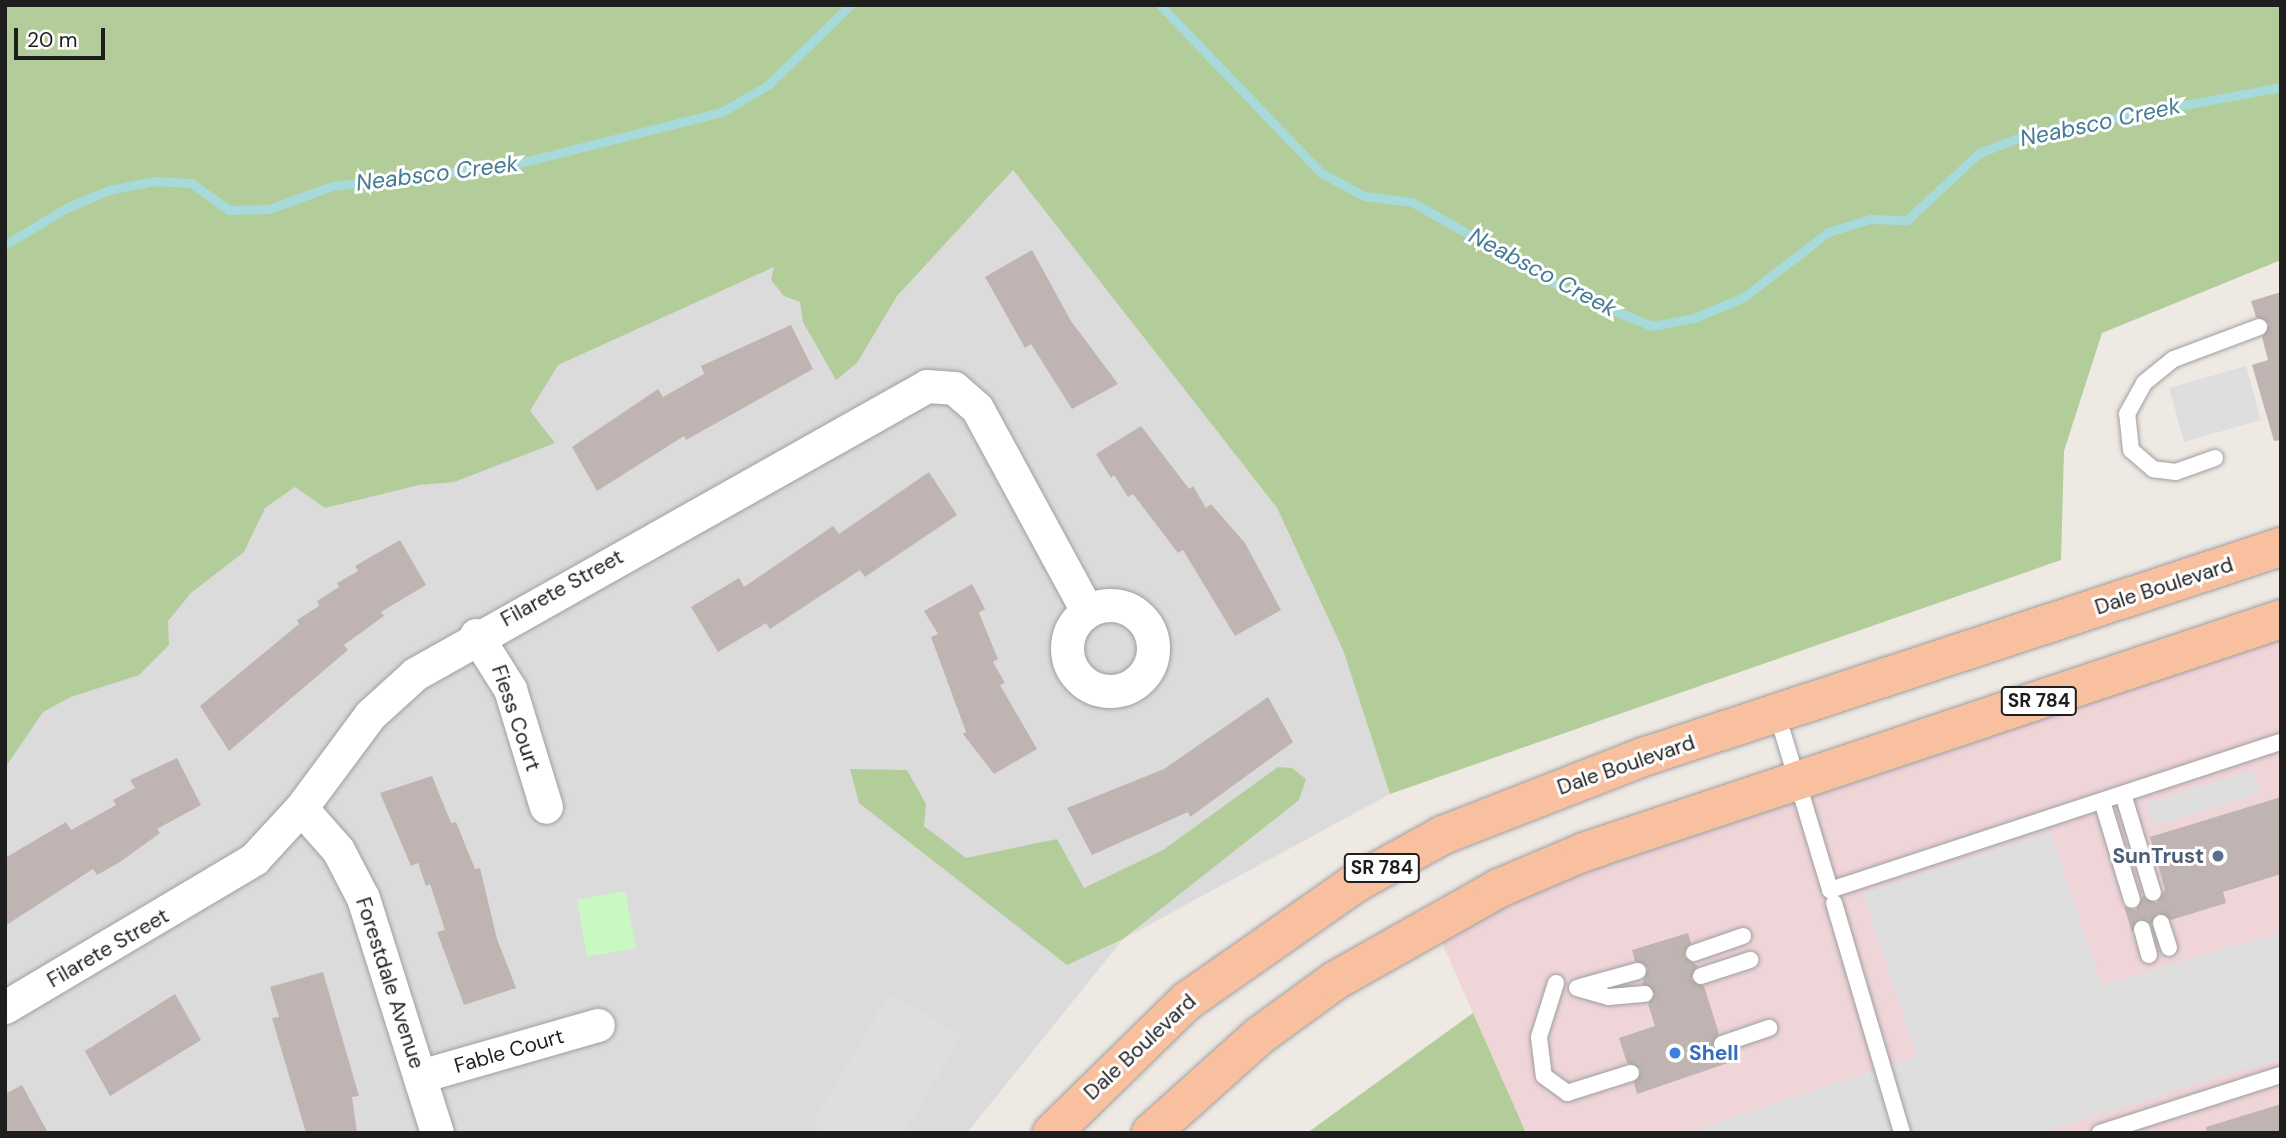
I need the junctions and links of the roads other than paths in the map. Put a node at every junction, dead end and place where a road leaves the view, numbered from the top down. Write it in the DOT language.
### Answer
graph roads {
  1 [pos="2259,327"];
  2 [pos="2215,458"];
  3 [pos="2281,547"];
  4 [pos="1087,611"];
  5 [pos="2281,619"];
  6 [pos="477,635"];
  7 [pos="1777,714"];
  8 [pos="2281,742"];
  9 [pos="1798,783"];
  10 [pos="2123,794"];
  11 [pos="2102,801"];
  12 [pos="545,807"];
  13 [pos="301,808"];
  14 [pos="2153,892"];
  15 [pos="2132,900"];
  16 [pos="1834,903"];
  17 [pos="2161,923"];
  18 [pos="2141,929"];
  19 [pos="1743,936"];
  20 [pos="2169,948"];
  21 [pos="1694,953"];
  22 [pos="2149,955"];
  23 [pos="1750,960"];
  24 [pos="1638,971"];
  25 [pos="1701,976"];
  26 [pos="1556,983"];
  27 [pos="1645,994"];
  28 [pos="5,1007"];
  29 [pos="598,1025"];
  30 [pos="1769,1028"];
  31 [pos="1722,1044"];
  32 [pos="1631,1073"];
  33 [pos="2281,1075"];
  34 [pos="420,1076"];
  35 [pos="437,1133"];
  36 [pos="1052,1133"];
  37 [pos="1151,1133"];
  38 [pos="1902,1133"];
  39 [pos="2101,1133"];
  1 -- 2 [label="lane"];
  3 -- 7 [label="main road, Dale Boulevard / SR 784"];
  4 -- 6 [label="street, Filarete Street"];
  5 -- 9 [label="main road, SR 784"];
  6 -- 12 [label="street, Fiess Court"];
  6 -- 13 [label="street, Filarete Street"];
  7 -- 9 [label="lane"];
  7 -- 36 [label="main road, Dale Boulevard / SR 784"];
  8 -- 10 [label="lane"];
  9 -- 11 [label="lane"];
  9 -- 37 [label="main road, SR 784"];
  10 -- 11 [label="lane"];
  10 -- 14 [label="lane"];
  11 -- 15 [label="lane"];
  13 -- 28 [label="street, Filarete Street"];
  13 -- 34 [label="street, Forestdale Avenue"];
  16 -- 38 [label="lane"];
  17 -- 20 [label="lane"];
  18 -- 22 [label="lane"];
  19 -- 21 [label="lane"];
  23 -- 25 [label="lane"];
  24 -- 27 [label="lane"];
  26 -- 32 [label="lane"];
  29 -- 34 [label="street, Fable Court"];
  30 -- 31 [label="lane"];
  33 -- 39 [label="lane"];
  34 -- 35 [label="street, Forestdale Avenue"];
}
